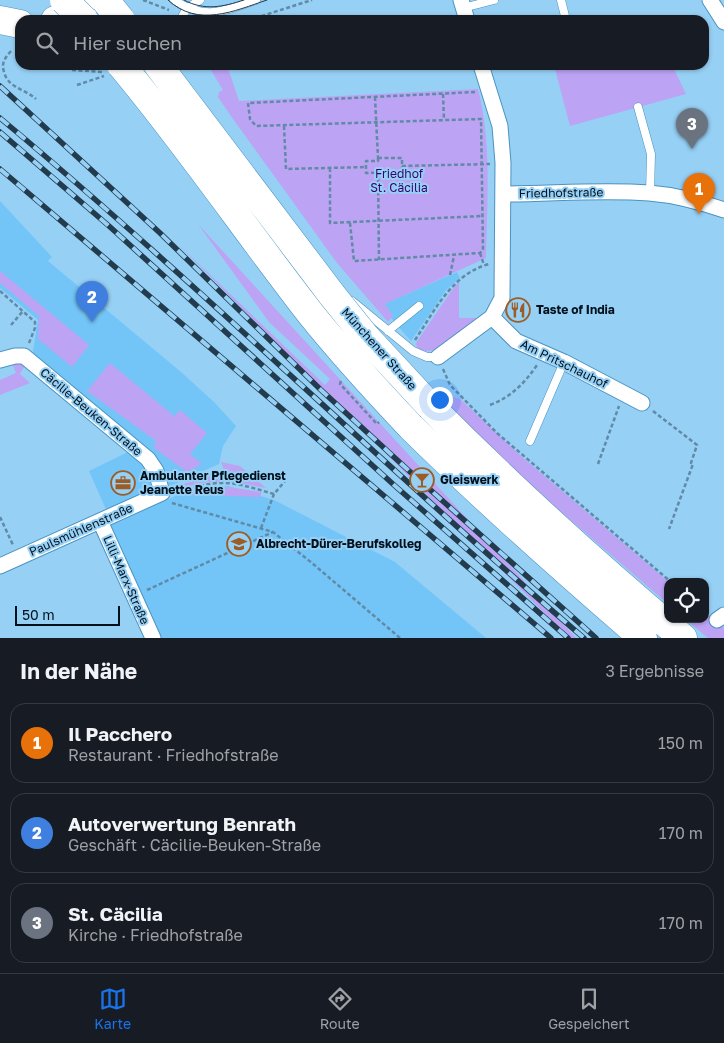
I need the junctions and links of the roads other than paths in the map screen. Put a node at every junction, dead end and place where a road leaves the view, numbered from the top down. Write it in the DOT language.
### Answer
graph roads {
  1 [pos="64,0"];
  2 [pos="90,0"];
  3 [pos="105,0"];
  4 [pos="174,0"];
  5 [pos="200,0"];
  6 [pos="256,0"];
  7 [pos="494,0"];
  8 [pos="561,0"];
  9 [pos="710,0"];
  10 [pos="464,9"];
  11 [pos="67,15"];
  12 [pos="79,15"];
  13 [pos="117,15"];
  14 [pos="184,15"];
  15 [pos="565,15"];
  16 [pos="0,20"];
  17 [pos="724,22"];
  18 [pos="15,23"];
  19 [pos="483,70"];
  20 [pos="140,74"];
  21 [pos="638,106"];
  22 [pos="265,192"];
  23 [pos="650,193"];
  24 [pos="509,194"];
  25 [pos="722,206"];
  26 [pos="286,220"];
  27 [pos="297,234"];
  28 [pos="338,290"];
  29 [pos="345,296"];
  30 [pos="419,306"];
  31 [pos="492,317"];
  32 [pos="388,331"];
  33 [pos="438,357"];
  34 [pos="0,360"];
  35 [pos="564,362"];
  36 [pos="642,403"];
  37 [pos="530,441"];
  38 [pos="162,493"];
  39 [pos="100,521"];
  40 [pos="0,566"];
  41 [pos="153,638"];
  42 [pos="643,638"];
  43 [pos="684,638"];
  1 -- 12 [label="highway, bridge"];
  2 -- 11 [label="highway"];
  3 -- 13 [label="highway, bridge"];
  4 -- 14 [label="lane"];
  5 -- 14 [label="lane"];
  6 -- 14 [label="lane"];
  7 -- 10 [label="lane"];
  8 -- 15 [label="lane"];
  9 -- 17 [label="street"];
  16 -- 18 [label="highway"];
  19 -- 24 [label="street"];
  20 -- 42 [label="highway, bridge"];
  20 -- 43 [label="highway, Münchener Straße, bridge"];
  21 -- 23 [label="lane"];
  22 -- 26 [label="lane"];
  23 -- 24 [label="street, Friedhofstraße"];
  23 -- 25 [label="street, Friedhofstraße"];
  24 -- 31 [label="street, Friedhofstraße"];
  27 -- 28 [label="lane"];
  29 -- 32 [label="lane"];
  30 -- 32 [label="lane"];
  31 -- 33 [label="street, Friedhofstraße"];
  31 -- 35 [label="street, Am Pritschauhof"];
  32 -- 33 [label="lane"];
  34 -- 38 [label="street, Cäcilie-Beuken-Straße"];
  35 -- 36 [label="street, Am Pritschauhof"];
  35 -- 37 [label="lane"];
  38 -- 39 [label="street, Paulsmühlenstraße"];
  39 -- 40 [label="street, Paulsmühlenstraße"];
  39 -- 41 [label="street, Lilli-Marx-Straße"];
}
